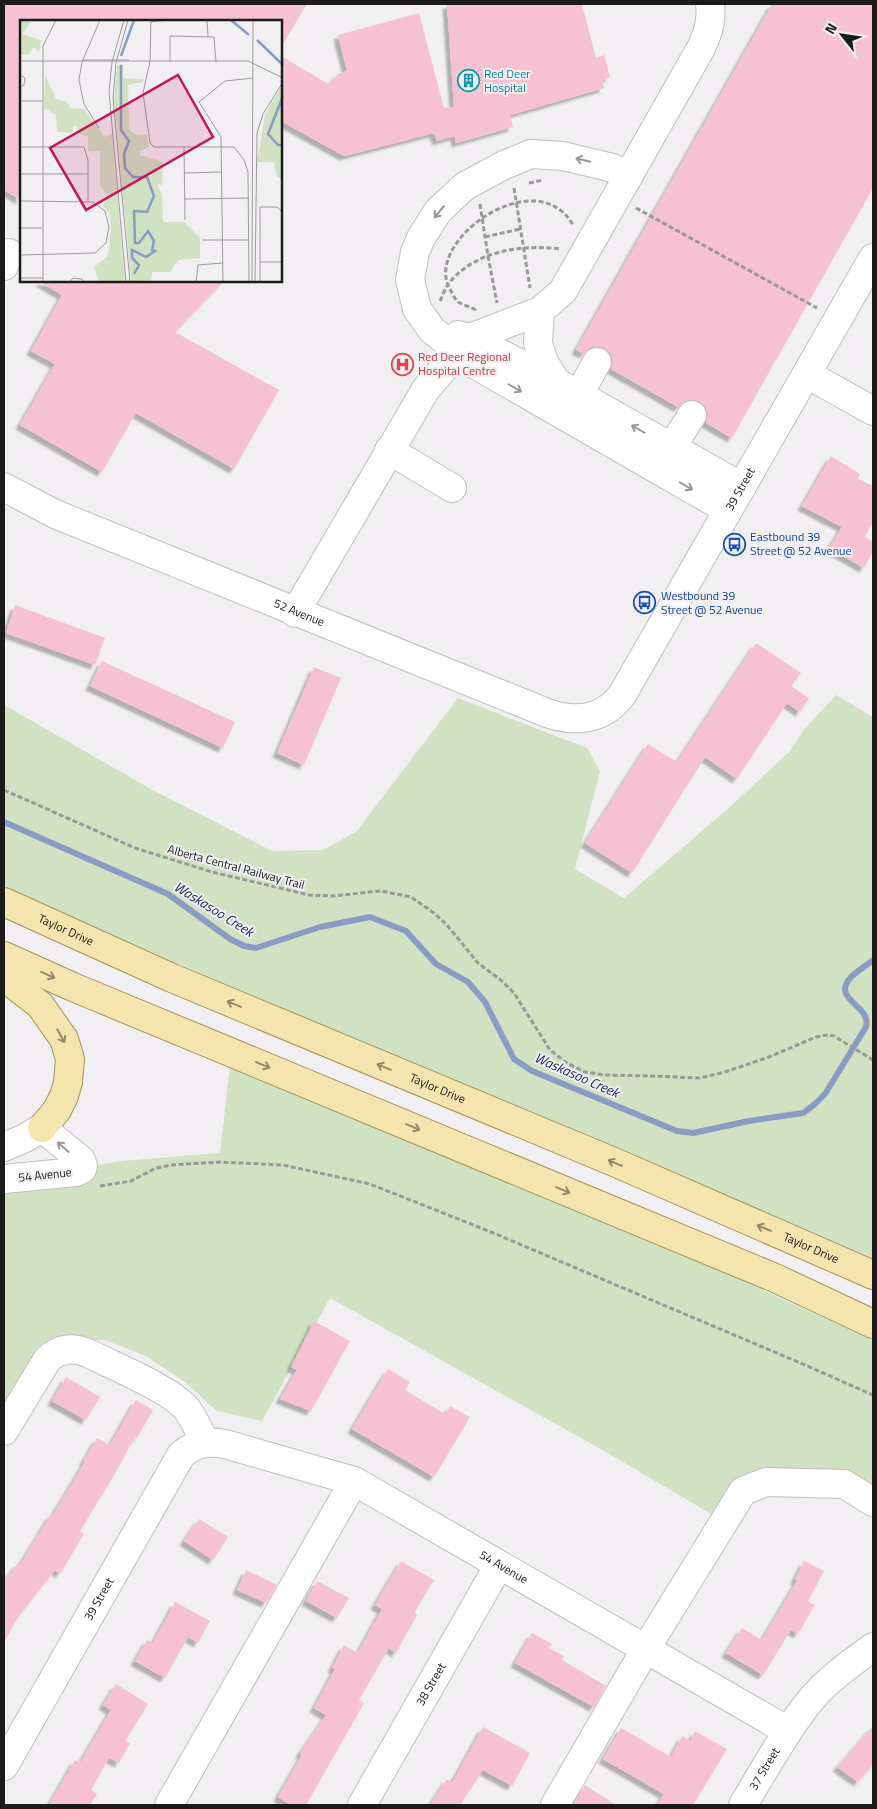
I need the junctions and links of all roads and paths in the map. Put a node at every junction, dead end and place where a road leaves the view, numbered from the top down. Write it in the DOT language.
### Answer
graph roads {
  1 [pos="710,4"];
  2 [pos="550,179"];
  3 [pos="525,184"];
  4 [pos="520,186"];
  5 [pos="622,187"];
  6 [pos="514,188"];
  7 [pos="507,190"];
  8 [pos="486,199"];
  9 [pos="516,202"];
  10 [pos="480,203"];
  11 [pos="472,207"];
  12 [pos="482,218"];
  13 [pos="574,227"];
  14 [pos="520,229"];
  15 [pos="485,237"];
  16 [pos="523,249"];
  17 [pos="566,250"];
  18 [pos="488,256"];
  19 [pos="873,258"];
  20 [pos="447,285"];
  21 [pos="497,303"];
  22 [pos="536,304"];
  23 [pos="819,310"];
  24 [pos="480,313"];
  25 [pos="435,318"];
  26 [pos="464,345"];
  27 [pos="597,362"];
  28 [pos="807,374"];
  29 [pos="567,398"];
  30 [pos="873,411"];
  31 [pos="692,415"];
  32 [pos="389,450"];
  33 [pos="664,459"];
  34 [pos="4,488"];
  35 [pos="452,488"];
  36 [pos="735,499"];
  37 [pos="295,613"];
  38 [pos="599,714"];
  39 [pos="4,790"];
  40 [pos="4,902"];
  41 [pos="4,956"];
  42 [pos="4,977"];
  43 [pos="871,1059"];
  44 [pos="42,1128"];
  45 [pos="4,1147"];
  46 [pos="156,1168"];
  47 [pos="4,1179"];
  48 [pos="873,1275"];
  49 [pos="873,1324"];
  50 [pos="873,1395"];
  51 [pos="4,1431"];
  52 [pos="206,1442"];
  53 [pos="354,1481"];
  54 [pos="873,1502"];
  55 [pos="499,1565"];
  56 [pos="873,1646"];
  57 [pos="645,1650"];
  58 [pos="788,1732"];
  59 [pos="4,1766"];
  60 [pos="169,1805"];
  61 [pos="362,1805"];
  62 [pos="555,1805"];
  63 [pos="743,1805"];
  1 -- 5 [label="street"];
  2 -- 3 [label="path"];
  4 -- 6 [label="path"];
  5 -- 22 [label="street"];
  5 -- 23 [label="path"];
  5 -- 25 [label="street, one-way"];
  6 -- 7 [label="path"];
  6 -- 9 [label="path"];
  8 -- 10 [label="path"];
  9 -- 12 [label="path"];
  9 -- 13 [label="path"];
  9 -- 14 [label="path"];
  10 -- 11 [label="path"];
  10 -- 12 [label="path"];
  12 -- 15 [label="path"];
  12 -- 20 [label="path"];
  14 -- 15 [label="path"];
  14 -- 16 [label="path"];
  15 -- 18 [label="path"];
  16 -- 17 [label="path"];
  16 -- 18 [label="path"];
  16 -- 22 [label="path"];
  18 -- 20 [label="path"];
  18 -- 21 [label="path"];
  19 -- 28 [label="street, 39 Street"];
  20 -- 24 [label="path"];
  20 -- 25 [label="path"];
  22 -- 26 [label="street"];
  22 -- 29 [label="street"];
  25 -- 26 [label="street"];
  26 -- 29 [label="street"];
  26 -- 29 [label="street, one-way"];
  26 -- 32 [label="street"];
  27 -- 29 [label="street"];
  28 -- 30 [label="street"];
  28 -- 36 [label="street, 39 Street"];
  29 -- 33 [label="street"];
  31 -- 33 [label="street"];
  32 -- 35 [label="street"];
  32 -- 37 [label="street"];
  33 -- 36 [label="street"];
  34 -- 37 [label="street, 52 Avenue"];
  36 -- 38 [label="street, 39 Street"];
  37 -- 38 [label="street, 52 Avenue"];
  39 -- 43 [label="path, Alberta Central Railway Trail"];
  48 -- 40 [label="main road, Taylor Drive, one-way"];
  41 -- 49 [label="main road, one-way"];
  42 -- 44 [label="main road, one-way"];
  44 -- 45 [label="street"];
  47 -- 44 [label="street, 54 Avenue, one-way"];
  46 -- 50 [label="path"];
  51 -- 52 [label="street"];
  52 -- 53 [label="street, 54 Avenue"];
  52 -- 59 [label="street, 39 Street"];
  53 -- 55 [label="street, 54 Avenue"];
  53 -- 60 [label="street"];
  54 -- 57 [label="street"];
  55 -- 57 [label="street, 54 Avenue"];
  55 -- 61 [label="street, 38 Street"];
  56 -- 58 [label="street, 37 Street"];
  57 -- 58 [label="street, 54 Avenue"];
  57 -- 62 [label="street"];
  58 -- 63 [label="street, 37 Street"];
}
